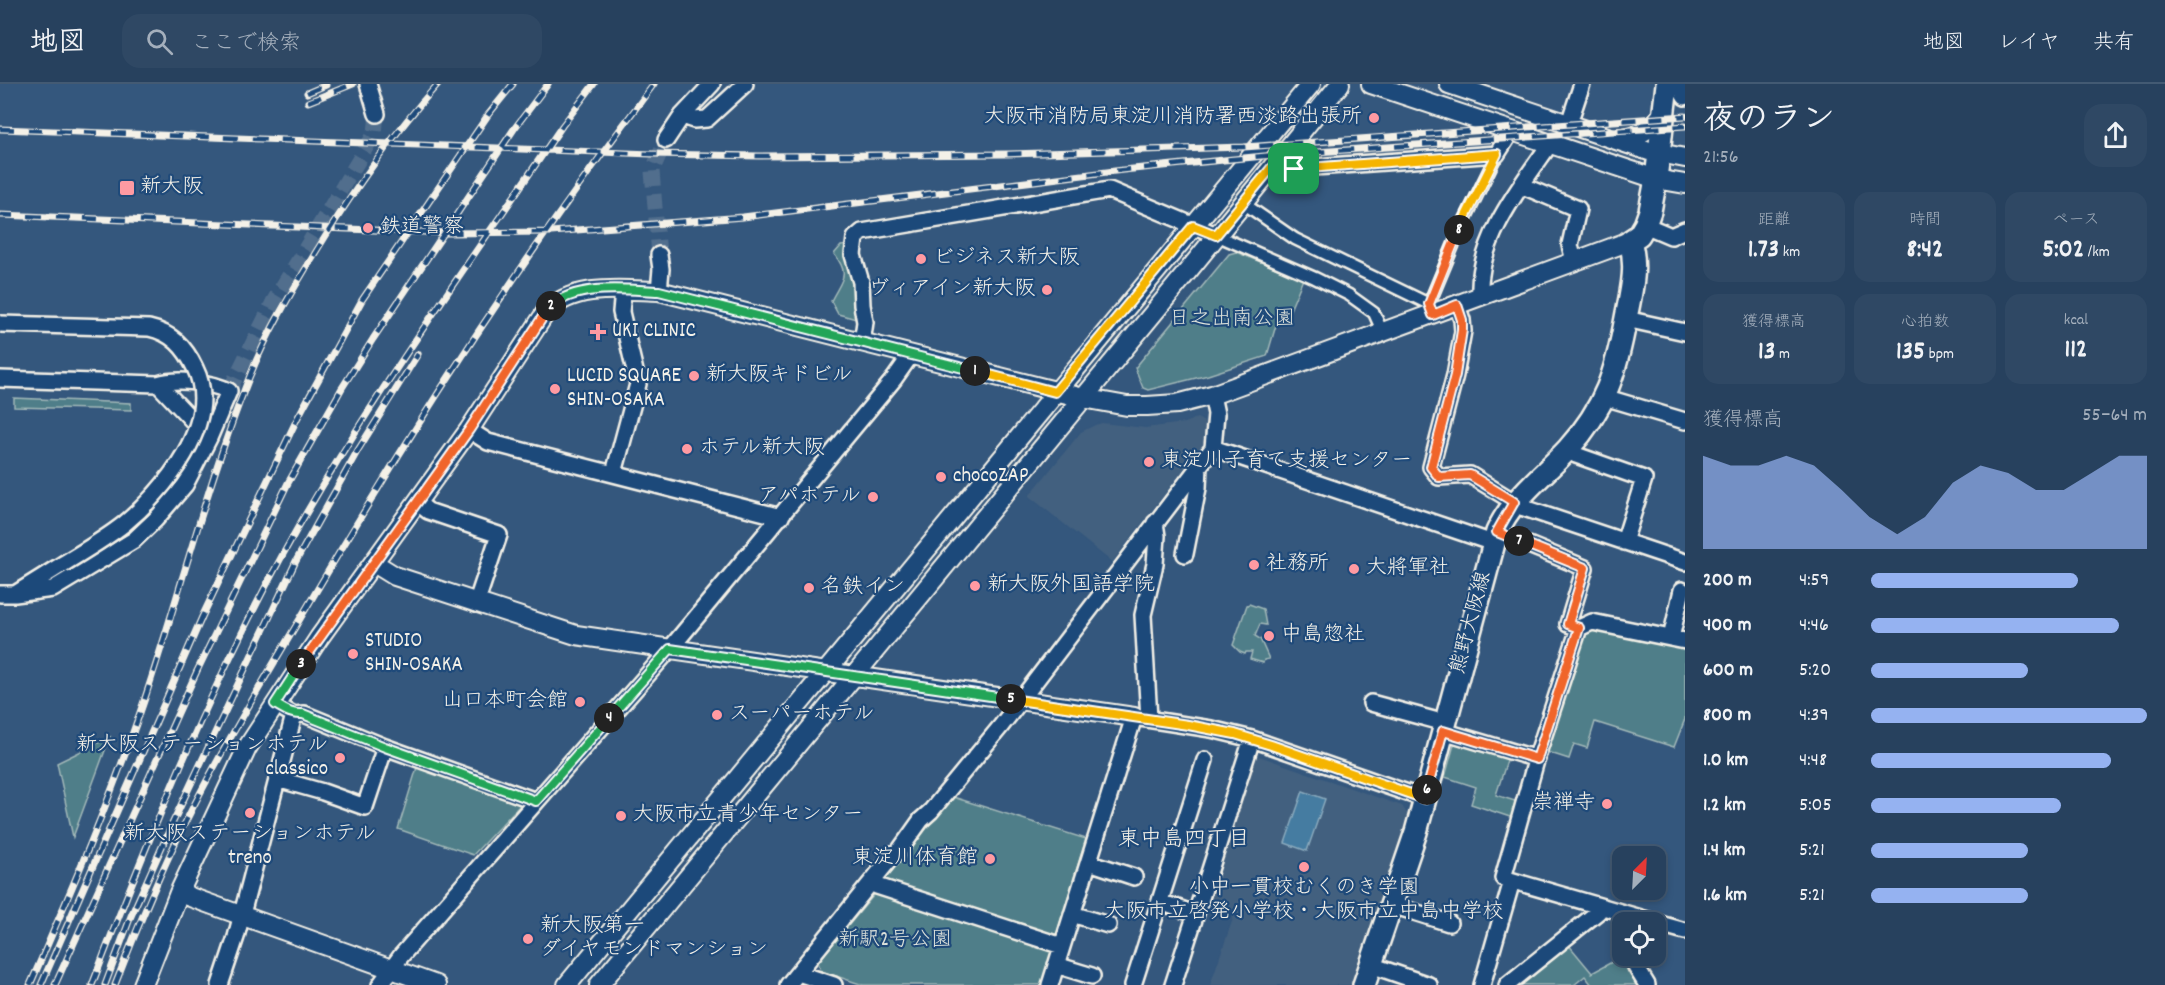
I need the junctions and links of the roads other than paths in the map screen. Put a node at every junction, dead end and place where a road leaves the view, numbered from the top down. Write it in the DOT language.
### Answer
graph roads {
  1 [pos="368,84"];
  2 [pos="712,84"];
  3 [pos="745,84"];
  4 [pos="1311,84"];
  5 [pos="1340,84"];
  6 [pos="1371,84"];
  7 [pos="1449,84"];
  8 [pos="1582,84"];
  9 [pos="1667,84"];
  10 [pos="1685,97"];
  11 [pos="1664,111"];
  12 [pos="377,114"];
  13 [pos="682,116"];
  14 [pos="1569,123"];
  15 [pos="1511,132"];
  16 [pos="666,140"];
  17 [pos="1614,140"];
  18 [pos="1550,144"];
  19 [pos="1659,153"];
  20 [pos="1497,154"];
  21 [pos="1685,158"];
  22 [pos="1277,161"];
  23 [pos="1656,179"];
  24 [pos="1685,184"];
  25 [pos="1522,186"];
  26 [pos="1243,203"];
  27 [pos="1645,225"];
  28 [pos="1193,226"];
  29 [pos="1685,230"];
  30 [pos="1216,235"];
  31 [pos="1630,241"];
  32 [pos="659,255"];
  33 [pos="1574,261"];
  34 [pos="623,290"];
  35 [pos="659,291"];
  36 [pos="1480,295"];
  37 [pos="1457,305"];
  38 [pos="1431,309"];
  39 [pos="1626,319"];
  40 [pos="0,324"];
  41 [pos="1685,332"];
  42 [pos="1383,333"];
  43 [pos="862,343"];
  44 [pos="910,355"];
  45 [pos="0,379"];
  46 [pos="158,384"];
  47 [pos="1055,392"];
  48 [pos="1212,394"];
  49 [pos="1605,397"];
  50 [pos="1083,399"];
  51 [pos="1685,421"];
  52 [pos="469,430"];
  53 [pos="209,438"];
  54 [pos="1213,448"];
  55 [pos="1567,449"];
  56 [pos="1199,465"];
  57 [pos="614,473"];
  58 [pos="1514,502"];
  59 [pos="418,503"];
  60 [pos="781,517"];
  61 [pos="1155,523"];
  62 [pos="1495,537"];
  63 [pos="1624,542"];
  64 [pos="1185,554"];
  65 [pos="1685,562"];
  66 [pos="374,563"];
  67 [pos="1682,590"];
  68 [pos="7,594"];
  69 [pos="476,604"];
  70 [pos="1579,628"];
  71 [pos="1678,639"];
  72 [pos="670,649"];
  73 [pos="826,672"];
  74 [pos="852,677"];
  75 [pos="1019,700"];
  76 [pos="1371,703"];
  77 [pos="275,704"];
  78 [pos="294,715"];
  79 [pos="1142,718"];
  80 [pos="1444,727"];
  81 [pos="1252,739"];
  82 [pos="385,747"];
  83 [pos="1537,759"];
  84 [pos="1205,760"];
  85 [pos="277,779"];
  86 [pos="1425,799"];
  87 [pos="536,801"];
  88 [pos="1089,862"];
  89 [pos="1134,877"];
  90 [pos="1512,881"];
  91 [pos="872,883"];
  92 [pos="179,893"];
  93 [pos="1160,902"];
  94 [pos="1392,905"];
  95 [pos="1599,906"];
  96 [pos="1618,912"];
  97 [pos="1072,914"];
  98 [pos="1196,914"];
  99 [pos="242,915"];
  100 [pos="1449,923"];
  101 [pos="1108,925"];
  102 [pos="1666,926"];
  103 [pos="1685,931"];
  104 [pos="1062,946"];
  105 [pos="1371,964"];
  106 [pos="1056,965"];
  107 [pos="1636,966"];
  108 [pos="391,969"];
  109 [pos="1092,976"];
  110 [pos="793,979"];
  111 [pos="424,983"];
  112 [pos="143,985"];
  113 [pos="220,985"];
  114 [pos="380,985"];
  115 [pos="567,985"];
  116 [pos="598,985"];
  117 [pos="834,985"];
  118 [pos="1050,985"];
  119 [pos="1133,985"];
  120 [pos="1173,985"];
  121 [pos="1364,985"];
  122 [pos="1429,985"];
  123 [pos="1482,985"];
  124 [pos="1507,985"];
  125 [pos="1647,985"];
  1 -- 12 [label="street"];
  2 -- 13 [label="street"];
  3 -- 13 [label="street"];
  4 -- 28 [label="street"];
  5 -- 22 [label="street"];
  6 -- 15 [label="street"];
  7 -- 14 [label="street"];
  8 -- 14 [label="street"];
  9 -- 10 [label="street"];
  9 -- 11 [label="main road"];
  11 -- 17 [label="street"];
  11 -- 19 [label="main road"];
  13 -- 16 [label="street"];
  14 -- 17 [label="street"];
  15 -- 18 [label="street"];
  15 -- 20 [label="street"];
  17 -- 19 [label="street"];
  18 -- 23 [label="street"];
  18 -- 25 [label="street"];
  19 -- 21 [label="street"];
  19 -- 23 [label="main road"];
  20 -- 22 [label="street"];
  20 -- 38 [label="street"];
  22 -- 26 [label="street"];
  23 -- 24 [label="street"];
  23 -- 27 [label="main road"];
  25 -- 33 [label="street"];
  25 -- 36 [label="street"];
  26 -- 30 [label="street"];
  26 -- 38 [label="street"];
  27 -- 29 [label="street"];
  27 -- 31 [label="main road"];
  28 -- 30 [label="street"];
  28 -- 43 [label="street"];
  28 -- 47 [label="street"];
  30 -- 42 [label="street"];
  30 -- 50 [label="street"];
  31 -- 33 [label="street"];
  31 -- 39 [label="main road, 熊野大阪線"];
  32 -- 35 [label="street"];
  33 -- 36 [label="street"];
  34 -- 35 [label="street"];
  34 -- 52 [label="street"];
  34 -- 57 [label="street"];
  35 -- 43 [label="street"];
  36 -- 37 [label="street"];
  37 -- 38 [label="street"];
  37 -- 58 [label="street"];
  38 -- 42 [label="street"];
  39 -- 41 [label="street"];
  39 -- 49 [label="main road, 熊野大阪線"];
  40 -- 68 [label="street, bridge"];
  42 -- 48 [label="street"];
  43 -- 44 [label="street"];
  44 -- 47 [label="street"];
  44 -- 60 [label="street"];
  45 -- 46 [label="street"];
  46 -- 53 [label="street"];
  46 -- 53 [label="street"];
  47 -- 50 [label="street"];
  47 -- 73 [label="street"];
  48 -- 50 [label="street"];
  48 -- 54 [label="street"];
  49 -- 51 [label="street"];
  49 -- 55 [label="main road, 熊野大阪線"];
  50 -- 74 [label="street"];
  52 -- 57 [label="street"];
  52 -- 59 [label="street"];
  53 -- 68 [label="street"];
  54 -- 56 [label="street"];
  54 -- 62 [label="street"];
  55 -- 58 [label="main road, 熊野大阪線"];
  55 -- 63 [label="street"];
  56 -- 61 [label="street"];
  56 -- 64 [label="street"];
  57 -- 60 [label="street"];
  58 -- 62 [label="main road, 熊野大阪線"];
  58 -- 63 [label="street"];
  59 -- 66 [label="street"];
  59 -- 69 [label="street"];
  60 -- 72 [label="street"];
  61 -- 75 [label="street"];
  61 -- 79 [label="street"];
  62 -- 70 [label="street"];
  62 -- 80 [label="main road, 熊野大阪線"];
  63 -- 65 [label="street"];
  66 -- 69 [label="street"];
  66 -- 77 [label="street"];
  67 -- 71 [label="street"];
  69 -- 72 [label="street"];
  70 -- 71 [label="street"];
  70 -- 83 [label="street"];
  72 -- 73 [label="street"];
  72 -- 87 [label="street"];
  73 -- 74 [label="street"];
  73 -- 115 [label="street"];
  74 -- 75 [label="street"];
  74 -- 116 [label="street"];
  75 -- 79 [label="street"];
  75 -- 91 [label="street"];
  76 -- 80 [label="street"];
  77 -- 78 [label="street"];
  77 -- 92 [label="street"];
  78 -- 82 [label="street"];
  78 -- 85 [label="street"];
  79 -- 81 [label="street"];
  79 -- 88 [label="street"];
  80 -- 83 [label="street"];
  80 -- 86 [label="main road, 熊野大阪線"];
  81 -- 86 [label="street"];
  81 -- 98 [label="street"];
  82 -- 85 [label="street"];
  82 -- 87 [label="street"];
  83 -- 90 [label="street"];
  84 -- 93 [label="street"];
  85 -- 99 [label="street"];
  86 -- 94 [label="main road, 熊野大阪線"];
  87 -- 108 [label="street"];
  88 -- 89 [label="street"];
  88 -- 97 [label="street"];
  90 -- 95 [label="street"];
  90 -- 123 [label="street"];
  91 -- 104 [label="street"];
  91 -- 110 [label="street"];
  92 -- 99 [label="street"];
  92 -- 112 [label="street"];
  93 -- 98 [label="street"];
  93 -- 119 [label="street"];
  94 -- 100 [label="street"];
  94 -- 105 [label="main road, 熊野大阪線"];
  95 -- 96 [label="street"];
  95 -- 124 [label="street"];
  97 -- 101 [label="street"];
  97 -- 104 [label="street"];
  98 -- 120 [label="street"];
  99 -- 108 [label="street"];
  99 -- 113 [label="street"];
  102 -- 103 [label="street"];
  104 -- 106 [label="street"];
  105 -- 121 [label="main road, 熊野大阪線"];
  105 -- 122 [label="street"];
  106 -- 109 [label="street"];
  106 -- 118 [label="street"];
  107 -- 125 [label="street"];
  108 -- 111 [label="street"];
  108 -- 114 [label="street"];
  110 -- 117 [label="street"];
}
